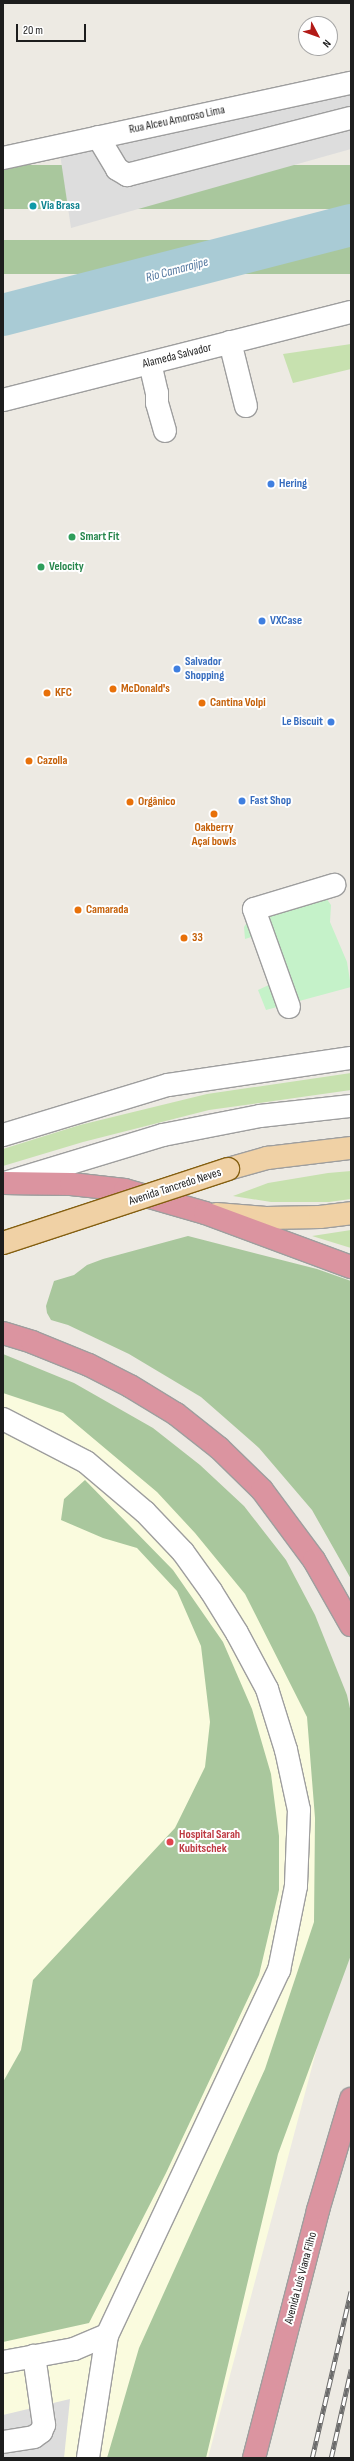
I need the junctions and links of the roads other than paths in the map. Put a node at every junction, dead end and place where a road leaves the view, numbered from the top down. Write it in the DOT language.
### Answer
graph roads {
  1 [pos="351,83"];
  2 [pos="351,118"];
  3 [pos="98,137"];
  4 [pos="3,158"];
  5 [pos="351,312"];
  6 [pos="230,342"];
  7 [pos="150,363"];
  8 [pos="3,400"];
  9 [pos="246,406"];
  10 [pos="165,431"];
  11 [pos="334,885"];
  12 [pos="289,1007"];
  13 [pos="351,1058"];
  14 [pos="351,1106"];
  15 [pos="3,1135"];
  16 [pos="351,1148"];
  17 [pos="4,1183"];
  18 [pos="205,1213"];
  19 [pos="351,1213"];
  20 [pos="3,1243"];
  21 [pos="351,1267"];
  22 [pos="3,1333"];
  23 [pos="3,1419"];
  24 [pos="351,1625"];
  25 [pos="351,2099"];
  26 [pos="107,2335"];
  27 [pos="34,2356"];
  28 [pos="3,2362"];
  29 [pos="3,2442"];
  30 [pos="88,2458"];
  31 [pos="254,2458"];
  1 -- 3 [label="street, Rua Alceu Amoroso Lima"];
  2 -- 3 [label="street"];
  3 -- 4 [label="street, Rua Alceu Amoroso Lima"];
  5 -- 6 [label="street, Alameda Salvador"];
  6 -- 7 [label="street, Alameda Salvador"];
  6 -- 9 [label="street"];
  7 -- 8 [label="street, Alameda Salvador"];
  7 -- 10 [label="street"];
  11 -- 12 [label="street"];
  13 -- 15 [label="street"];
  14 -- 17 [label="street"];
  16 -- 20 [label="main road, Avenida Tancredo Neves, bridge"];
  17 -- 18 [label="highway"];
  18 -- 19 [label="main road"];
  18 -- 21 [label="highway"];
  22 -- 24 [label="highway"];
  23 -- 26 [label="street"];
  25 -- 31 [label="highway, Avenida Luís Viana Filho"];
  26 -- 27 [label="street"];
  26 -- 30 [label="street"];
  27 -- 28 [label="street"];
  27 -- 29 [label="street"];
}
